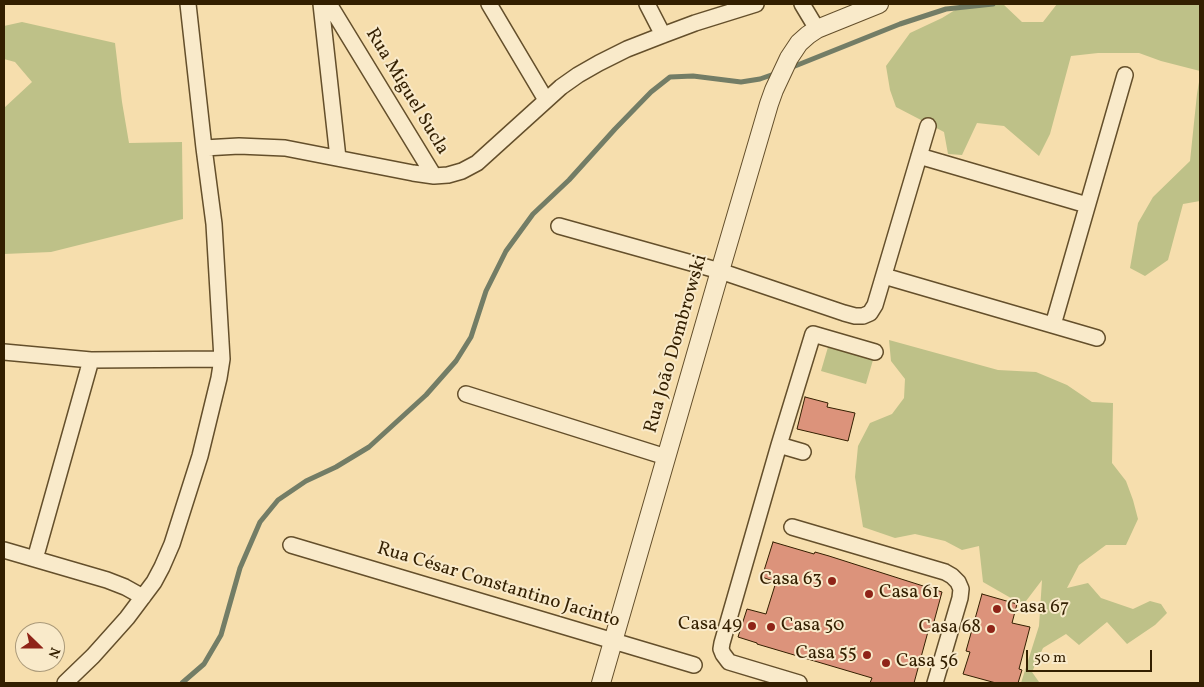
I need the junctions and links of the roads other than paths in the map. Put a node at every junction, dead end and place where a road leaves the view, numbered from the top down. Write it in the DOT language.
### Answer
graph roads {
  1 [pos="188,4"];
  2 [pos="321,4"];
  3 [pos="329,4"];
  4 [pos="489,4"];
  5 [pos="646,4"];
  6 [pos="756,4"];
  7 [pos="802,4"];
  8 [pos="879,4"];
  9 [pos="816,29"];
  10 [pos="662,35"];
  11 [pos="1125,75"];
  12 [pos="546,100"];
  13 [pos="928,126"];
  14 [pos="204,148"];
  15 [pos="919,156"];
  16 [pos="338,158"];
  17 [pos="434,176"];
  18 [pos="1087,206"];
  19 [pos="559,226"];
  20 [pos="720,271"];
  21 [pos="884,276"];
  22 [pos="1053,325"];
  23 [pos="1097,338"];
  24 [pos="4,352"];
  25 [pos="875,352"];
  26 [pos="222,359"];
  27 [pos="91,360"];
  28 [pos="466,394"];
  29 [pos="779,445"];
  30 [pos="803,452"];
  31 [pos="666,457"];
  32 [pos="792,526"];
  33 [pos="291,545"];
  34 [pos="4,550"];
  35 [pos="35,559"];
  36 [pos="143,597"];
  37 [pos="613,641"];
  38 [pos="694,665"];
  39 [pos="65,683"];
  40 [pos="601,683"];
  41 [pos="799,683"];
  42 [pos="936,683"];
  1 -- 14 [label="street"];
  2 -- 16 [label="street"];
  3 -- 17 [label="street, Rua Miguel Sucla"];
  4 -- 12 [label="street"];
  5 -- 10 [label="street"];
  6 -- 10 [label="street"];
  7 -- 9 [label="street"];
  8 -- 9 [label="street, Rua João Dombrowski"];
  9 -- 20 [label="street, Rua João Dombrowski"];
  10 -- 12 [label="street"];
  11 -- 18 [label="street"];
  12 -- 17 [label="street"];
  13 -- 15 [label="street"];
  14 -- 16 [label="street"];
  14 -- 26 [label="street"];
  15 -- 18 [label="street"];
  15 -- 21 [label="street"];
  16 -- 17 [label="street"];
  18 -- 22 [label="street"];
  19 -- 20 [label="street"];
  20 -- 21 [label="street"];
  20 -- 31 [label="street, Rua João Dombrowski"];
  21 -- 22 [label="street"];
  22 -- 23 [label="street"];
  24 -- 27 [label="street"];
  25 -- 29 [label="street"];
  26 -- 27 [label="street"];
  26 -- 36 [label="street"];
  27 -- 35 [label="street"];
  28 -- 31 [label="street"];
  29 -- 30 [label="street"];
  29 -- 41 [label="street"];
  31 -- 37 [label="street, Rua João Dombrowski"];
  32 -- 42 [label="street"];
  33 -- 37 [label="street, Rua César Constantino Jacinto"];
  34 -- 35 [label="street"];
  35 -- 36 [label="street"];
  36 -- 39 [label="street"];
  37 -- 38 [label="street, Rua César Constantino Jacinto"];
  37 -- 40 [label="street, Rua João Dombrowski"];
}
